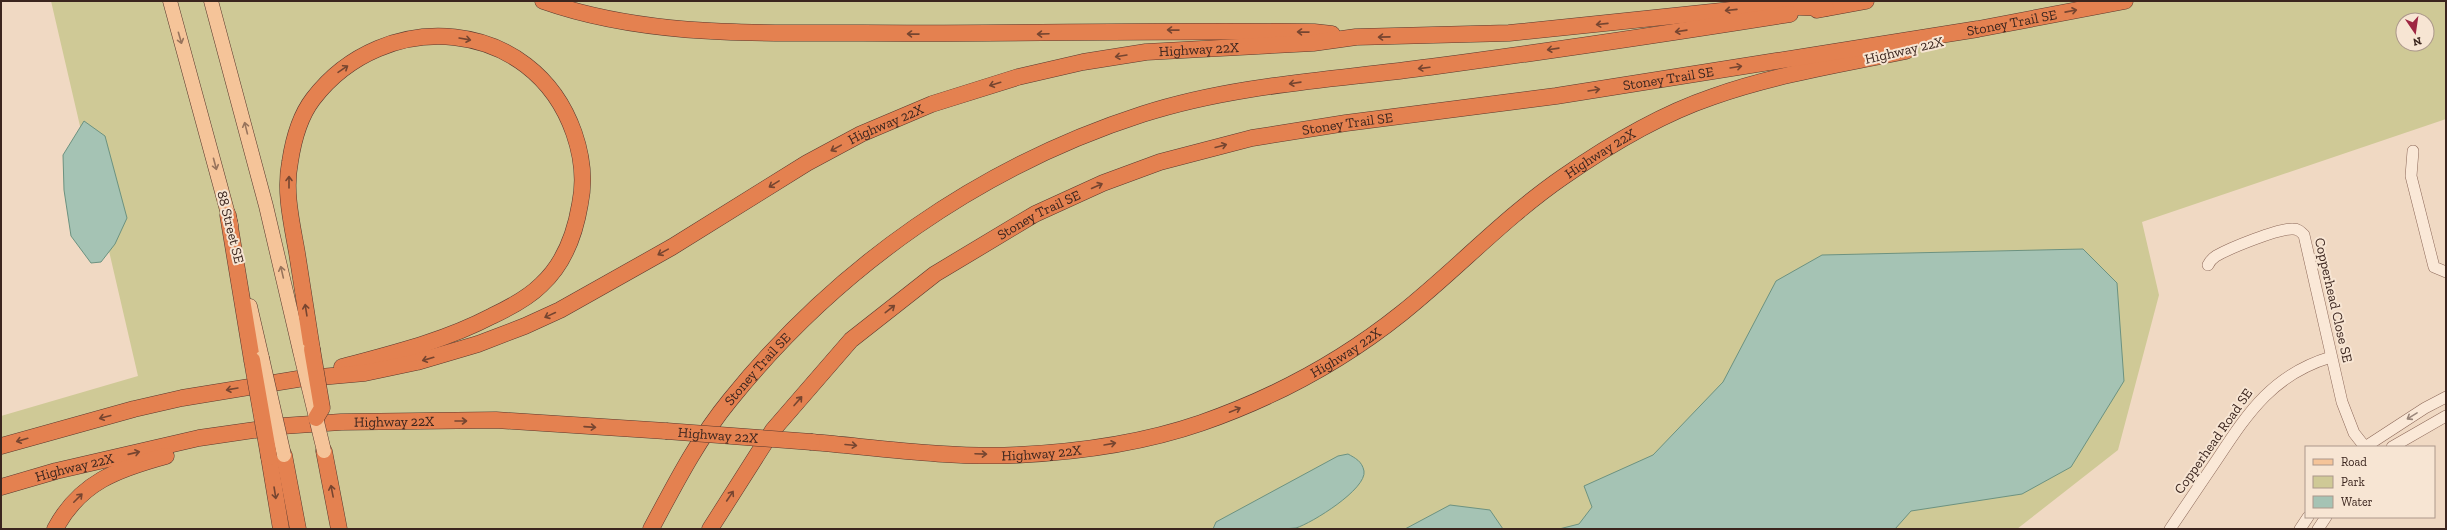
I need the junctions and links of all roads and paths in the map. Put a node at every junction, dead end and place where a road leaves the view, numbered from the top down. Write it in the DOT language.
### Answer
graph roads {
  1 [pos="170,1"];
  2 [pos="211,1"];
  3 [pos="542,1"];
  4 [pos="1866,1"];
  5 [pos="2125,1"];
  6 [pos="1826,8"];
  7 [pos="1978,29"];
  8 [pos="1356,38"];
  9 [pos="2413,151"];
  10 [pos="228,215"];
  11 [pos="2208,265"];
  12 [pos="2446,272"];
  13 [pos="306,350"];
  14 [pos="2331,357"];
  15 [pos="298,379"];
  16 [pos="2446,397"];
  17 [pos="2446,416"];
  18 [pos="316,418"];
  19 [pos="282,426"];
  20 [pos="1,446"];
  21 [pos="2364,446"];
  22 [pos="2367,446"];
  23 [pos="2394,446"];
  24 [pos="324,451"];
  25 [pos="276,456"];
  26 [pos="1,487"];
  27 [pos="2307,518"];
  28 [pos="2325,518"];
  29 [pos="55,529"];
  30 [pos="281,529"];
  31 [pos="298,529"];
  32 [pos="339,529"];
  33 [pos="651,529"];
  34 [pos="710,529"];
  35 [pos="2170,529"];
  36 [pos="2300,529"];
  37 [pos="2318,529"];
  1 -- 10 [label="main road, 88 Street SE, one-way"];
  13 -- 2 [label="main road, one-way"];
  8 -- 3 [label="highway, one-way"];
  4 -- 6 [label="highway, Stoney Trail SE"];
  7 -- 5 [label="highway, Stoney Trail SE, one-way"];
  6 -- 8 [label="highway, Highway 22X, one-way"];
  6 -- 33 [label="highway, Stoney Trail SE, one-way"];
  19 -- 7 [label="highway, Highway 22X, one-way, bridge"];
  34 -- 7 [label="highway, Stoney Trail SE, one-way"];
  8 -- 15 [label="highway, Highway 22X, one-way"];
  9 -- 12 [label="street"];
  10 -- 25 [label="highway, bridge"];
  11 -- 14 [label="street, Copperhead Close SE"];
  13 -- 15 [label="highway, one-way"];
  13 -- 18 [label="highway, bridge"];
  14 -- 21 [label="street, Copperhead Close SE"];
  14 -- 35 [label="street, Copperhead Road SE"];
  15 -- 20 [label="highway, Highway 22X, one-way"];
  16 -- 22 [label="street, one-way"];
  17 -- 23 [label="street"];
  18 -- 24 [label="main road, bridge"];
  26 -- 19 [label="highway, Highway 22X, one-way"];
  29 -- 19 [label="highway, one-way"];
  32 -- 24 [label="highway, one-way"];
  25 -- 30 [label="highway, one-way"];
  25 -- 31 [label="highway"];
  27 -- 36 [label="street"];
  28 -- 37 [label="street"];
}
